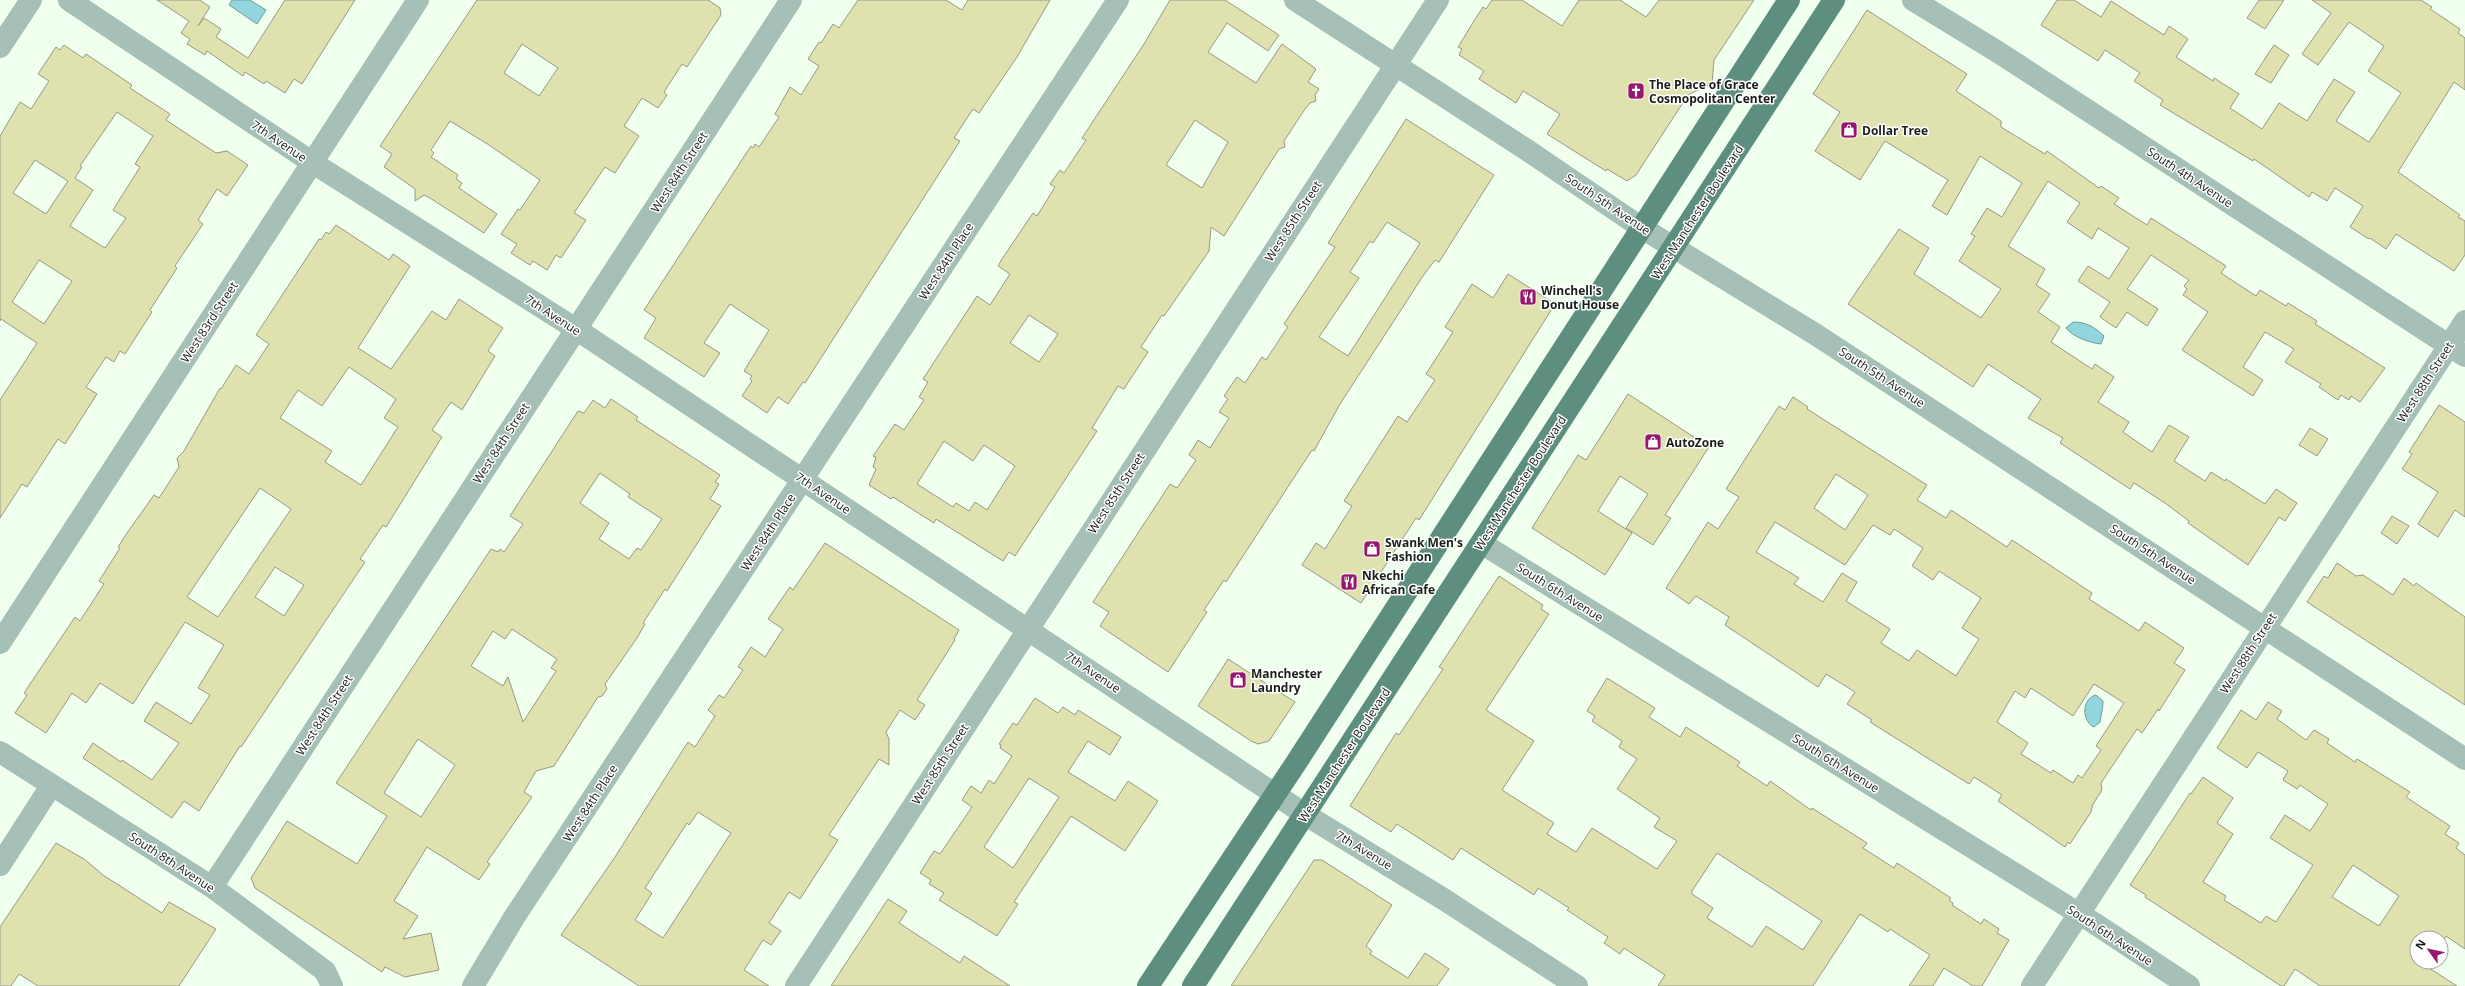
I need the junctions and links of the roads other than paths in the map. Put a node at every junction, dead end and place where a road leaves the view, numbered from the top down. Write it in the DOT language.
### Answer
graph roads {
  1 [pos="31,0"];
  2 [pos="69,0"];
  3 [pos="418,0"];
  4 [pos="791,0"];
  5 [pos="1118,0"];
  6 [pos="1295,0"];
  7 [pos="1438,0"];
  8 [pos="1789,0"];
  9 [pos="1834,0"];
  10 [pos="1913,0"];
  11 [pos="0,47"];
  12 [pos="1395,64"];
  13 [pos="313,163"];
  14 [pos="1642,228"];
  15 [pos="1675,248"];
  16 [pos="2465,321"];
  17 [pos="576,330"];
  18 [pos="2457,351"];
  19 [pos="802,479"];
  20 [pos="1481,542"];
  21 [pos="2266,627"];
  22 [pos="1028,629"];
  23 [pos="0,643"];
  24 [pos="0,752"];
  25 [pos="2465,759"];
  26 [pos="51,786"];
  27 [pos="1276,794"];
  28 [pos="1306,815"];
  29 [pos="0,865"];
  30 [pos="212,887"];
  31 [pos="2079,914"];
  32 [pos="332,986"];
  33 [pos="473,986"];
  34 [pos="796,986"];
  35 [pos="1148,986"];
  36 [pos="1193,986"];
  37 [pos="1577,986"];
  38 [pos="2032,986"];
  39 [pos="2189,986"];
  1 -- 11 [label="street"];
  2 -- 13 [label="street, 7th Avenue"];
  3 -- 13 [label="street, West 83rd Street"];
  4 -- 17 [label="street, West 84th Street"];
  5 -- 19 [label="street, West 84th Place"];
  6 -- 12 [label="street, South 5th Avenue"];
  7 -- 12 [label="street, West 85th Street"];
  8 -- 14 [label="main road"];
  9 -- 15 [label="main road, West Manchester Boulevard"];
  10 -- 18 [label="street, South 4th Avenue"];
  12 -- 14 [label="street, South 5th Avenue"];
  12 -- 22 [label="street, West 85th Street"];
  13 -- 17 [label="street, 7th Avenue"];
  13 -- 23 [label="street, West 83rd Street"];
  14 -- 15 [label="street, South 5th Avenue"];
  14 -- 27 [label="main road"];
  15 -- 20 [label="main road, West Manchester Boulevard"];
  15 -- 21 [label="street, South 5th Avenue"];
  16 -- 18 [label="street, West 88th Street"];
  17 -- 19 [label="street, 7th Avenue"];
  17 -- 30 [label="street, West 84th Street"];
  18 -- 21 [label="street, West 88th Street"];
  19 -- 22 [label="street, 7th Avenue"];
  19 -- 33 [label="street, West 84th Place"];
  20 -- 28 [label="main road, West Manchester Boulevard"];
  20 -- 31 [label="street, South 6th Avenue"];
  21 -- 25 [label="street, South 5th Avenue"];
  21 -- 31 [label="street, West 88th Street"];
  22 -- 27 [label="street, 7th Avenue"];
  22 -- 34 [label="street, West 85th Street"];
  24 -- 26 [label="street, South 8th Avenue"];
  26 -- 29 [label="street"];
  26 -- 30 [label="street, South 8th Avenue"];
  27 -- 28 [label="street, 7th Avenue"];
  27 -- 35 [label="main road"];
  28 -- 36 [label="main road, West Manchester Boulevard"];
  28 -- 37 [label="street, 7th Avenue"];
  30 -- 32 [label="street, South 8th Avenue"];
  31 -- 38 [label="street, West 88th Street"];
  31 -- 39 [label="street, South 6th Avenue"];
}
